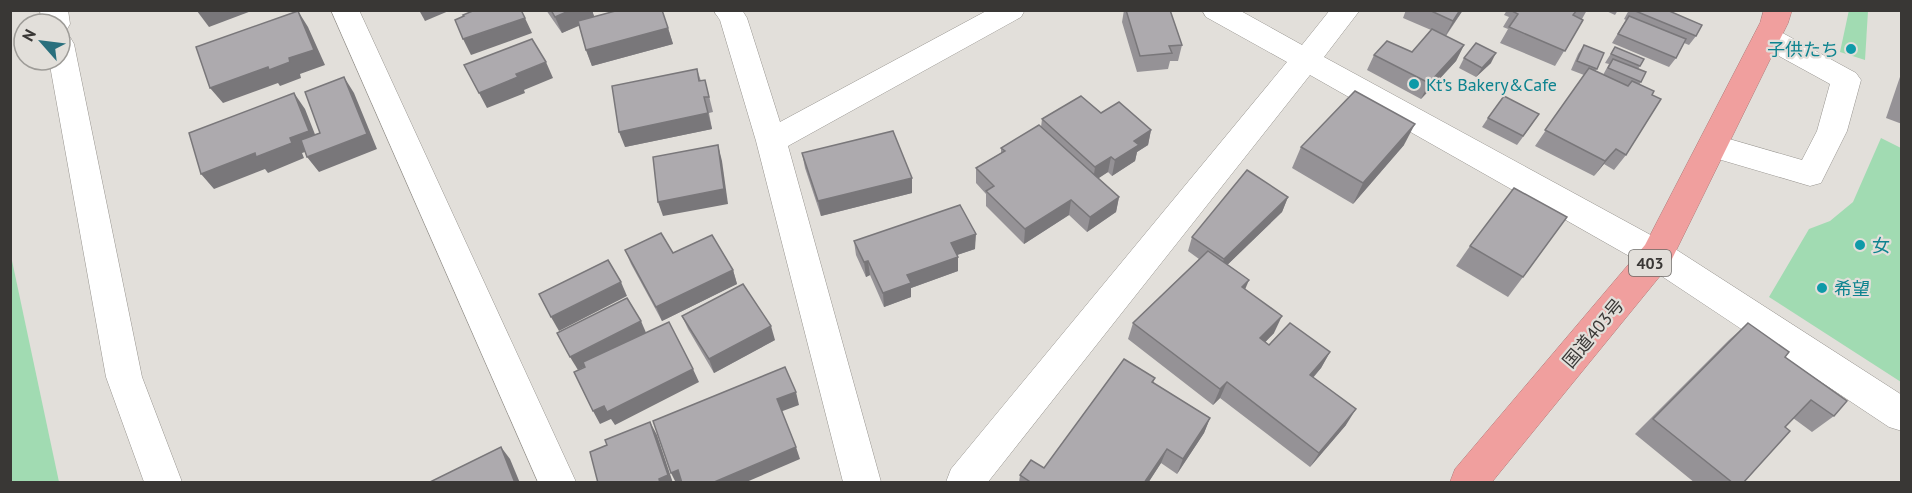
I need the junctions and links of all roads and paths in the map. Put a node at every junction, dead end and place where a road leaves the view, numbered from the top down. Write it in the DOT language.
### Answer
graph roads {
  1 [pos="345,10"];
  2 [pos="727,10"];
  3 [pos="1011,10"];
  4 [pos="1216,10"];
  5 [pos="1346,10"];
  6 [pos="1772,24"];
  7 [pos="1306,60"];
  8 [pos="65,72"];
  9 [pos="771,141"];
  10 [pos="1712,146"];
  11 [pos="1657,255"];
  12 [pos="1902,415"];
  13 [pos="162,483"];
  14 [pos="557,483"];
  15 [pos="862,483"];
  16 [pos="965,483"];
  17 [pos="1469,483"];
  1 -- 14 [label="street"];
  2 -- 9 [label="street"];
  3 -- 9 [label="street"];
  4 -- 7 [label="street"];
  5 -- 7 [label="street"];
  6 -- 10 [label="highway, 国道403号 / 403"];
  6 -- 10 [label="street"];
  7 -- 11 [label="street"];
  7 -- 16 [label="street"];
  8 -- 13 [label="street"];
  9 -- 15 [label="street"];
  10 -- 11 [label="highway, 国道403号 / 403"];
  11 -- 12 [label="street"];
  11 -- 17 [label="highway, 国道403号 / 403"];
}
